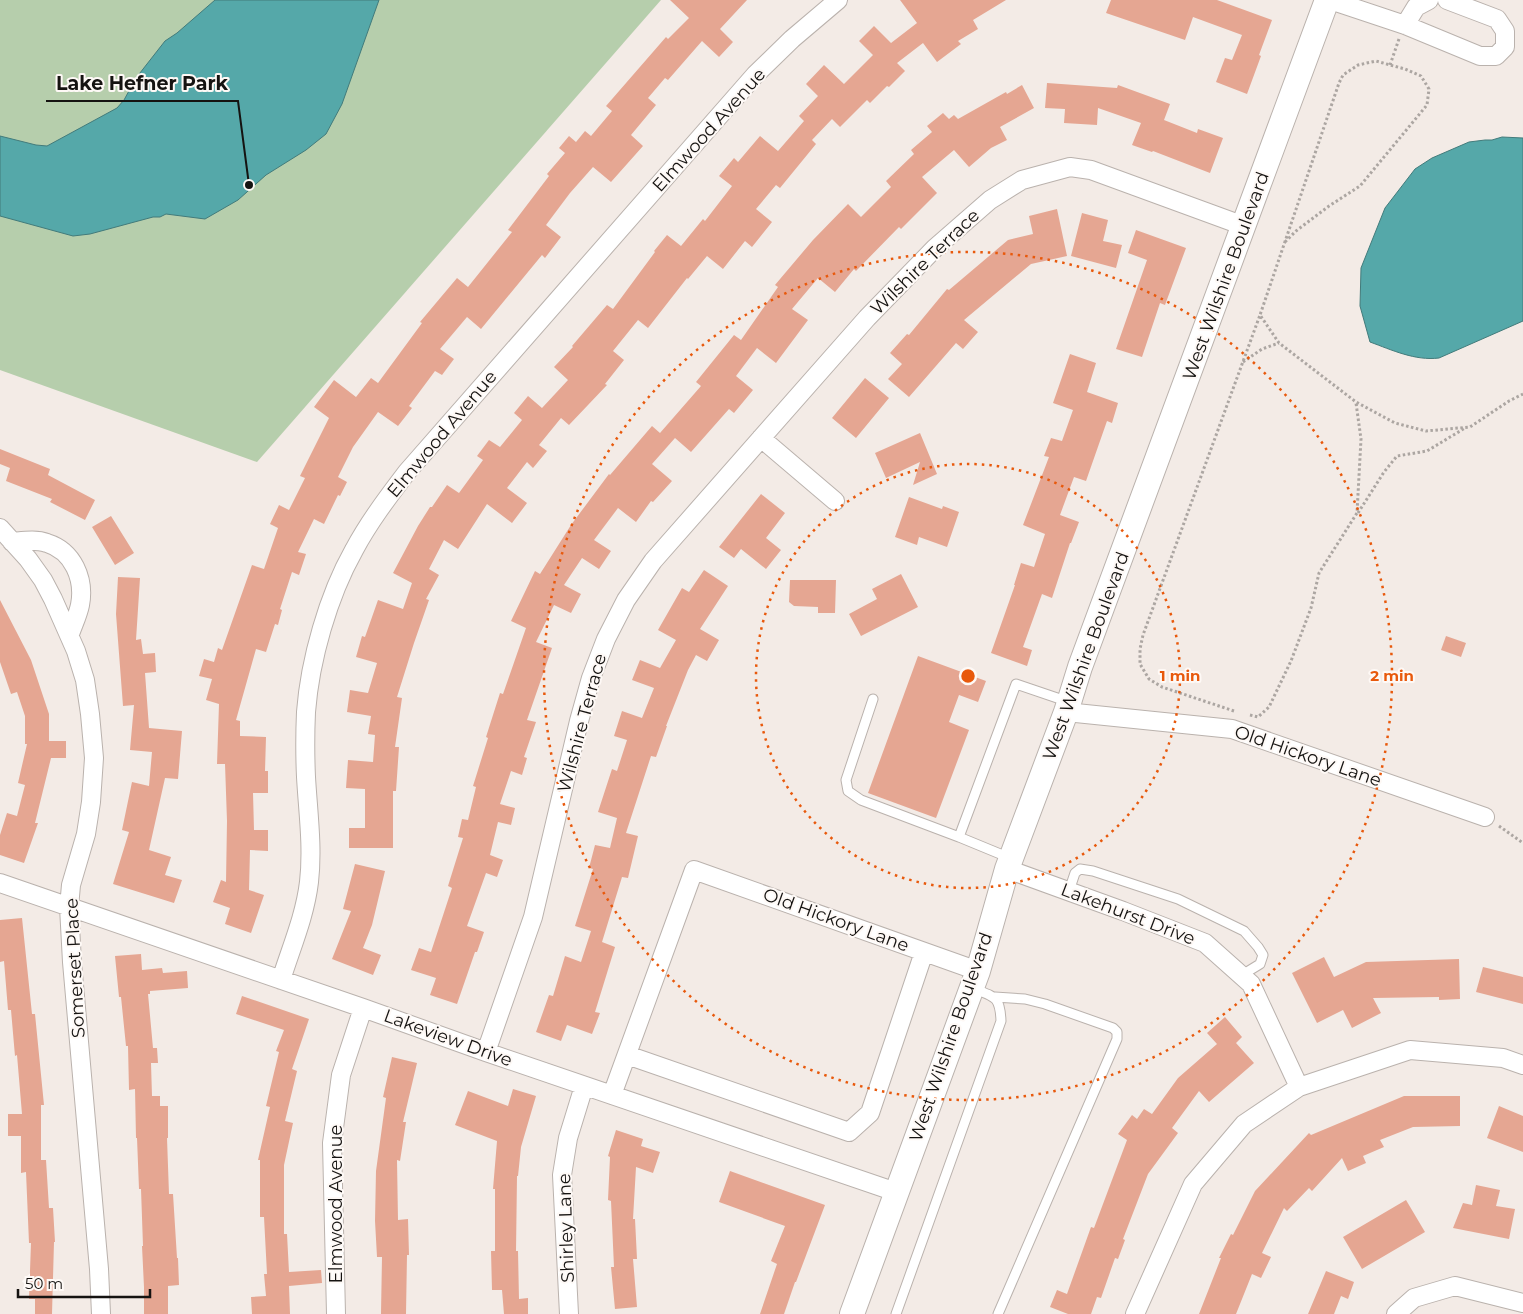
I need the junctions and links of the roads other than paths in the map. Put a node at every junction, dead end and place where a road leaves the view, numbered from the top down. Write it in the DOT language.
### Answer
graph roads {
  1 [pos="838,0"];
  2 [pos="1329,0"];
  3 [pos="1429,0"];
  4 [pos="1446,0"];
  5 [pos="1405,26"];
  6 [pos="1244,226"];
  7 [pos="761,438"];
  8 [pos="834,501"];
  9 [pos="0,528"];
  10 [pos="12,542"];
  11 [pos="70,634"];
  12 [pos="873,699"];
  13 [pos="1068,707"];
  14 [pos="1485,817"];
  15 [pos="959,837"];
  16 [pos="1009,863"];
  17 [pos="0,883"];
  18 [pos="1069,891"];
  19 [pos="69,907"];
  20 [pos="924,952"];
  21 [pos="1242,976"];
  22 [pos="975,979"];
  23 [pos="281,980"];
  24 [pos="995,997"];
  25 [pos="363,1008"];
  26 [pos="486,1052"];
  27 [pos="627,1055"];
  28 [pos="1523,1065"];
  29 [pos="584,1086"];
  30 [pos="1299,1087"];
  31 [pos="612,1096"];
  32 [pos="896,1192"];
  33 [pos="1523,1303"];
  34 [pos="101,1314"];
  35 [pos="336,1314"];
  36 [pos="569,1314"];
  37 [pos="852,1314"];
  38 [pos="896,1314"];
  39 [pos="998,1314"];
  40 [pos="1135,1314"];
  41 [pos="1396,1314"];
  1 -- 23 [label="street, Elmwood Avenue"];
  2 -- 5 [label="street"];
  2 -- 6 [label="street, West Wilshire Boulevard"];
  3 -- 5 [label="street"];
  4 -- 5 [label="street"];
  6 -- 7 [label="street, Wilshire Terrace"];
  6 -- 13 [label="street, West Wilshire Boulevard"];
  7 -- 8 [label="street"];
  7 -- 26 [label="street, Wilshire Terrace"];
  9 -- 10 [label="street, Somerset Place"];
  10 -- 11 [label="street, Somerset Place"];
  10 -- 11 [label="street"];
  11 -- 19 [label="street, Somerset Place"];
  12 -- 15 [label="lane"];
  13 -- 14 [label="street, Old Hickory Lane"];
  13 -- 15 [label="lane"];
  13 -- 16 [label="street, West Wilshire Boulevard"];
  15 -- 16 [label="lane"];
  16 -- 18 [label="street, Lakehurst Drive"];
  16 -- 22 [label="street, West Wilshire Boulevard"];
  17 -- 19 [label="street, Lakeview Drive"];
  18 -- 21 [label="street, Lakehurst Drive"];
  18 -- 21 [label="lane"];
  19 -- 23 [label="street, Lakeview Drive"];
  19 -- 34 [label="street, Somerset Place"];
  20 -- 22 [label="street, Old Hickory Lane"];
  20 -- 27 [label="street"];
  20 -- 27 [label="street, Old Hickory Lane"];
  21 -- 30 [label="street, Lakehurst Drive"];
  22 -- 24 [label="lane"];
  22 -- 32 [label="street, West Wilshire Boulevard"];
  23 -- 25 [label="street, Lakeview Drive"];
  24 -- 38 [label="lane"];
  24 -- 39 [label="lane"];
  25 -- 26 [label="street, Lakeview Drive"];
  25 -- 35 [label="street, Elmwood Avenue"];
  26 -- 29 [label="street, Lakeview Drive"];
  27 -- 31 [label="street"];
  28 -- 30 [label="street"];
  29 -- 31 [label="street, Lakeview Drive"];
  29 -- 36 [label="street, Shirley Lane"];
  30 -- 40 [label="street"];
  31 -- 32 [label="street, Lakeview Drive"];
  32 -- 37 [label="street, West Wilshire Boulevard"];
  33 -- 41 [label="street"];
}
